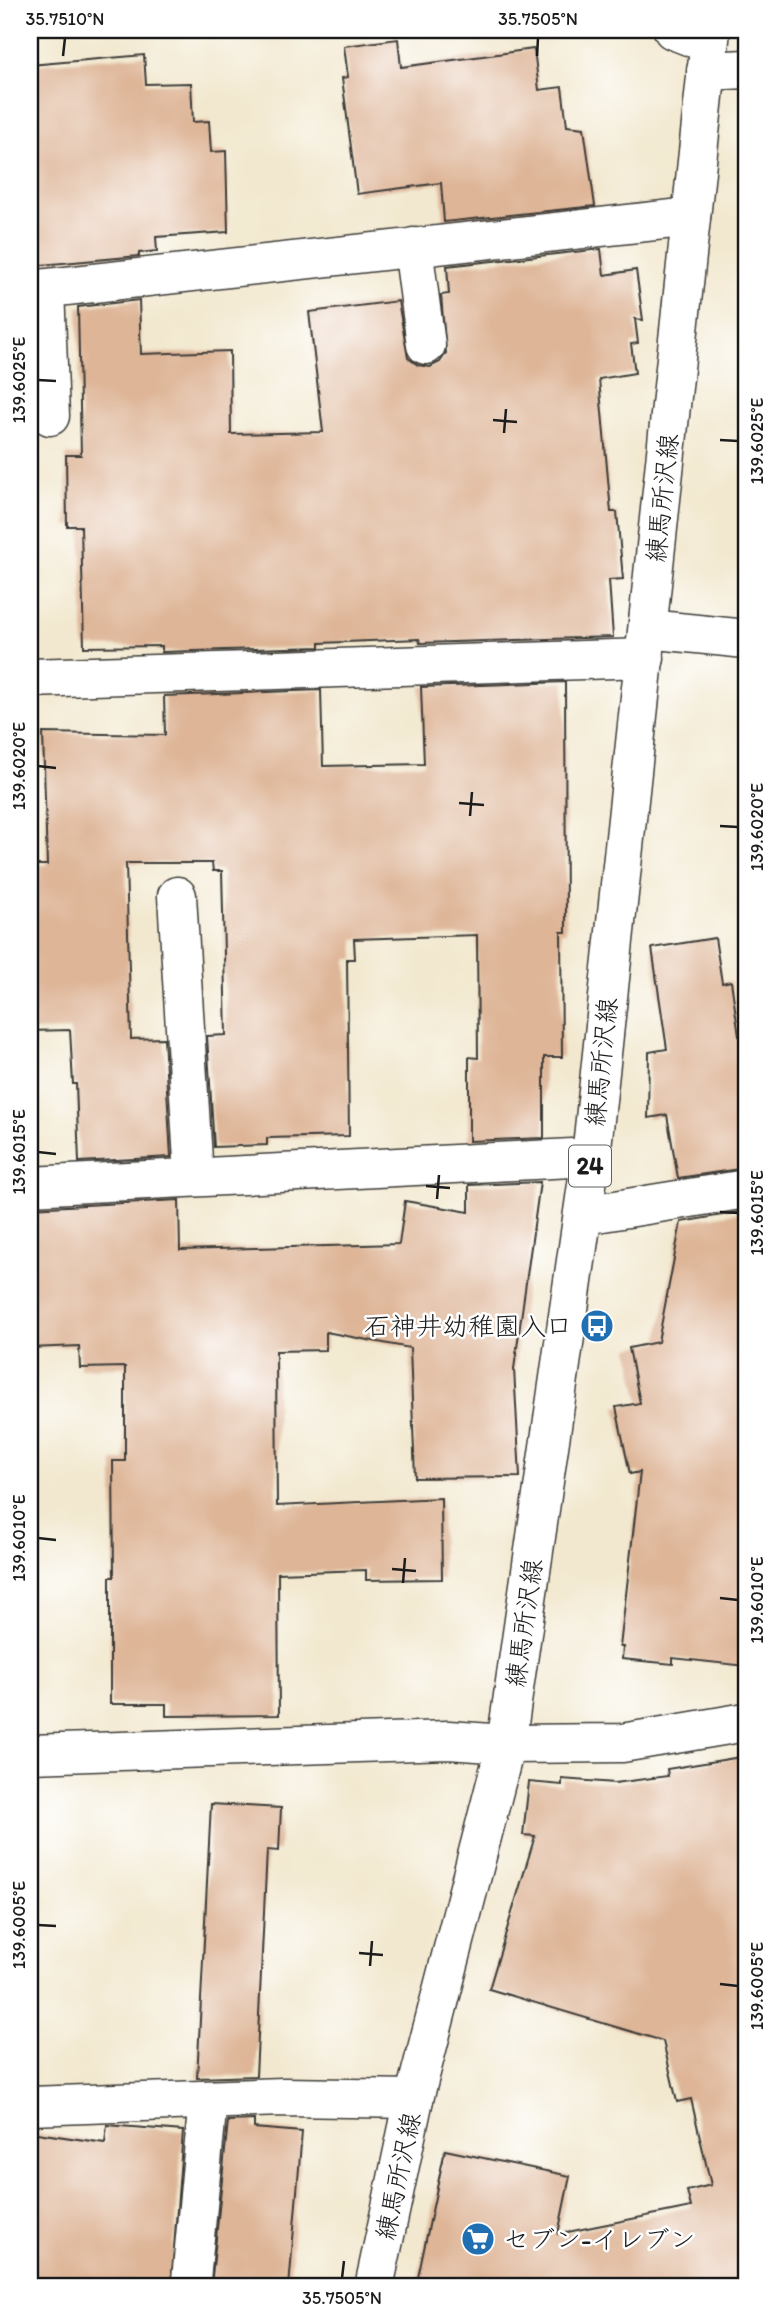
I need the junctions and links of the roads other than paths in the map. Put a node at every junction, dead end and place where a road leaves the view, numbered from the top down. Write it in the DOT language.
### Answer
graph roads {
  1 [pos="673,30"];
  2 [pos="709,48"];
  3 [pos="746,69"];
  4 [pos="691,217"];
  5 [pos="413,247"];
  6 [pos="37,289"];
  7 [pos="426,345"];
  8 [pos="50,416"];
  9 [pos="746,639"];
  10 [pos="646,644"];
  11 [pos="30,678"];
  12 [pos="177,896"];
  13 [pos="591,1157"];
  14 [pos="194,1177"];
  15 [pos="30,1186"];
  16 [pos="746,1189"];
  17 [pos="584,1215"];
  18 [pos="746,1722"];
  19 [pos="506,1744"];
  20 [pos="30,1754"];
  21 [pos="414,2099"];
  22 [pos="208,2100"];
  23 [pos="30,2106"];
  24 [pos="191,2280"];
  25 [pos="374,2287"];
  1 -- 2 [label="street"];
  2 -- 3 [label="street"];
  2 -- 4 [label="street, 練馬所沢線 / 24"];
  4 -- 5 [label="street"];
  4 -- 10 [label="street, 練馬所沢線 / 24"];
  5 -- 6 [label="street"];
  5 -- 7 [label="street"];
  6 -- 8 [label="street"];
  9 -- 10 [label="street"];
  10 -- 11 [label="street"];
  10 -- 13 [label="street, 練馬所沢線 / 24"];
  12 -- 14 [label="street"];
  13 -- 14 [label="street"];
  13 -- 17 [label="street, 練馬所沢線 / 24"];
  14 -- 15 [label="street"];
  16 -- 17 [label="street"];
  17 -- 19 [label="street, 練馬所沢線 / 24"];
  18 -- 19 [label="street"];
  19 -- 20 [label="street"];
  19 -- 21 [label="street, 練馬所沢線 / 24"];
  21 -- 22 [label="street"];
  21 -- 25 [label="street, 練馬所沢線 / 24"];
  22 -- 23 [label="street"];
  22 -- 24 [label="street"];
}
